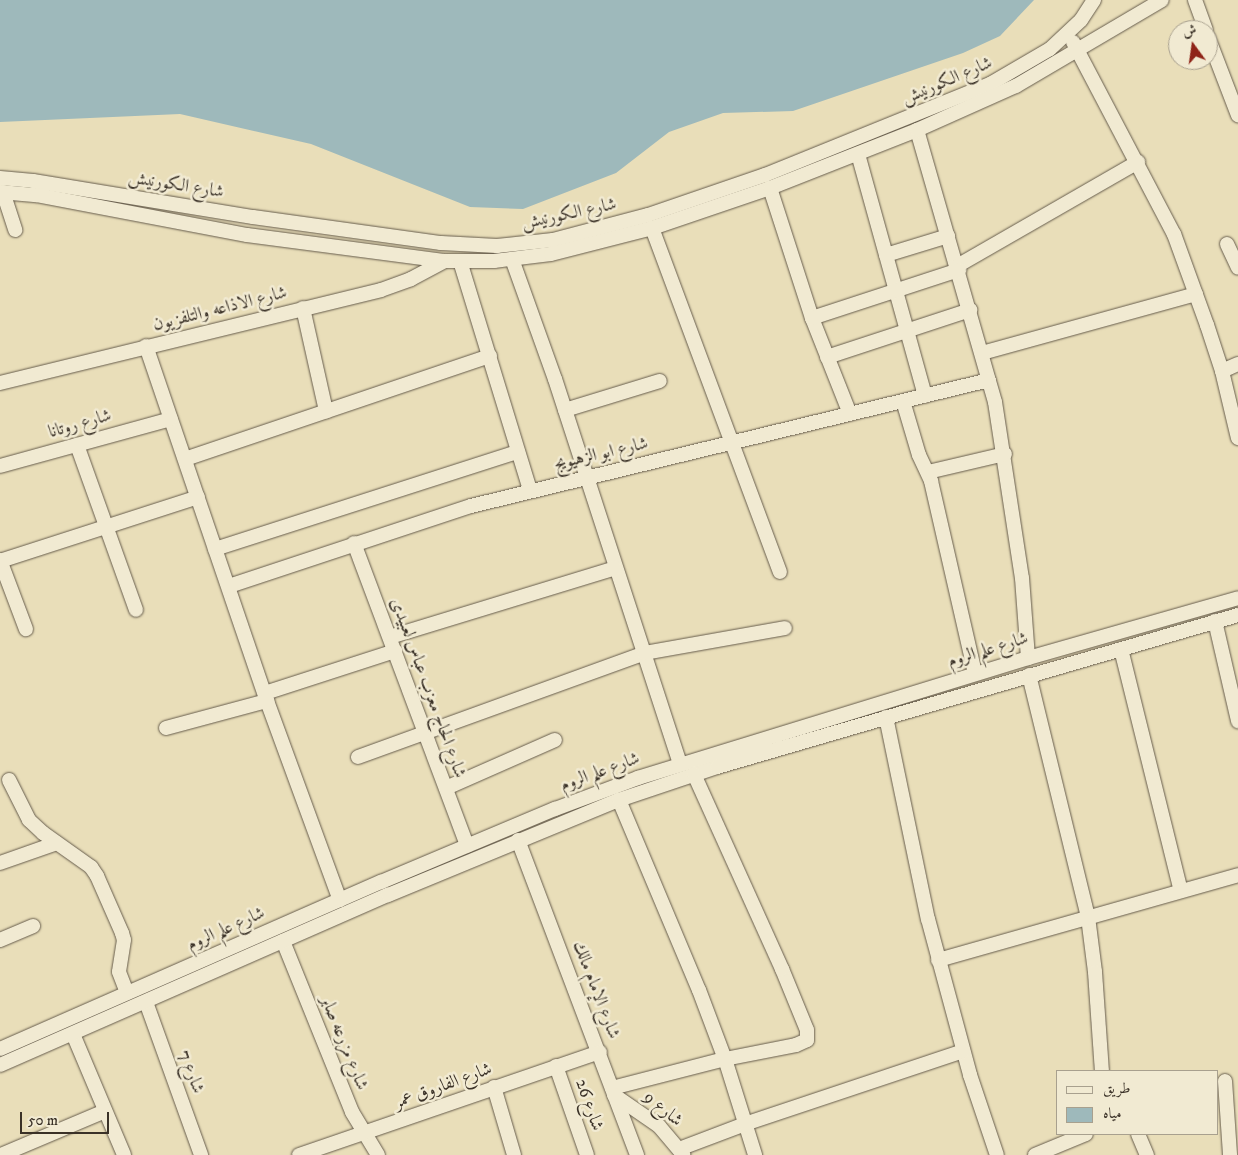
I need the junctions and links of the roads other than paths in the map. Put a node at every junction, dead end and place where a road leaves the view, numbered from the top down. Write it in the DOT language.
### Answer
graph roads {
  1 [pos="1094,0"];
  2 [pos="1162,0"];
  3 [pos="1195,0"];
  4 [pos="1202,20"];
  5 [pos="1068,34"];
  6 [pos="1078,48"];
  7 [pos="1218,57"];
  8 [pos="1233,89"];
  9 [pos="1238,115"];
  10 [pos="917,130"];
  11 [pos="858,154"];
  12 [pos="1138,162"];
  13 [pos="1,187"];
  14 [pos="770,188"];
  15 [pos="652,228"];
  16 [pos="14,230"];
  17 [pos="948,236"];
  18 [pos="441,243"];
  19 [pos="1227,244"];
  20 [pos="886,255"];
  21 [pos="442,260"];
  22 [pos="512,260"];
  23 [pos="460,261"];
  24 [pos="958,268"];
  25 [pos="1238,268"];
  26 [pos="896,291"];
  27 [pos="1196,294"];
  28 [pos="303,308"];
  29 [pos="970,310"];
  30 [pos="812,318"];
  31 [pos="907,330"];
  32 [pos="146,346"];
  33 [pos="982,353"];
  34 [pos="490,356"];
  35 [pos="827,357"];
  36 [pos="1238,364"];
  37 [pos="1222,371"];
  38 [pos="989,380"];
  39 [pos="660,381"];
  40 [pos="0,383"];
  41 [pos="925,396"];
  42 [pos="903,401"];
  43 [pos="565,410"];
  44 [pos="326,411"];
  45 [pos="850,414"];
  46 [pos="171,419"];
  47 [pos="1238,438"];
  48 [pos="730,443"];
  49 [pos="77,445"];
  50 [pos="518,452"];
  51 [pos="1005,454"];
  52 [pos="185,459"];
  53 [pos="0,466"];
  54 [pos="928,472"];
  55 [pos="587,476"];
  56 [pos="530,490"];
  57 [pos="198,497"];
  58 [pos="105,526"];
  59 [pos="354,543"];
  60 [pos="215,549"];
  61 [pos="0,560"];
  62 [pos="615,568"];
  63 [pos="780,572"];
  64 [pos="228,586"];
  65 [pos="1238,598"];
  66 [pos="136,610"];
  67 [pos="1238,615"];
  68 [pos="1215,621"];
  69 [pos="785,628"];
  70 [pos="26,629"];
  71 [pos="390,637"];
  72 [pos="1121,649"];
  73 [pos="395,651"];
  74 [pos="645,653"];
  75 [pos="1028,658"];
  76 [pos="975,674"];
  77 [pos="1029,675"];
  78 [pos="266,697"];
  79 [pos="886,718"];
  80 [pos="1238,721"];
  81 [pos="798,727"];
  82 [pos="166,728"];
  83 [pos="426,733"];
  84 [pos="555,740"];
  85 [pos="802,742"];
  86 [pos="358,757"];
  87 [pos="680,763"];
  88 [pos="694,774"];
  89 [pos="9,780"];
  90 [pos="446,788"];
  91 [pos="619,800"];
  92 [pos="518,840"];
  93 [pos="57,843"];
  94 [pos="467,846"];
  95 [pos="0,863"];
  96 [pos="1238,875"];
  97 [pos="381,882"];
  98 [pos="1181,891"];
  99 [pos="388,895"];
  100 [pos="340,900"];
  101 [pos="1088,916"];
  102 [pos="33,926"];
  103 [pos="0,940"];
  104 [pos="283,941"];
  105 [pos="938,960"];
  106 [pos="127,993"];
  107 [pos="146,1002"];
  108 [pos="102,1004"];
  109 [pos="109,1018"];
  110 [pos="73,1034"];
  111 [pos="0,1049"];
  112 [pos="963,1051"];
  113 [pos="600,1052"];
  114 [pos="725,1059"];
  115 [pos="0,1065"];
  116 [pos="556,1066"];
  117 [pos="1102,1070"];
  118 [pos="1226,1081"];
  119 [pos="494,1087"];
  120 [pos="613,1091"];
  121 [pos="105,1111"];
  122 [pos="745,1124"];
  123 [pos="364,1134"];
  124 [pos="1084,1135"];
  125 [pos="1138,1135"];
  126 [pos="681,1152"];
  127 [pos="0,1155"];
  128 [pos="124,1155"];
  129 [pos="201,1155"];
  130 [pos="299,1155"];
  131 [pos="378,1155"];
  132 [pos="514,1155"];
  133 [pos="587,1155"];
  134 [pos="637,1155"];
  135 [pos="755,1155"];
  136 [pos="997,1155"];
  137 [pos="1035,1155"];
  138 [pos="1147,1155"];
  139 [pos="1230,1155"];
  1 -- 5 [label="street, شارع الكورنيش"];
  2 -- 6 [label="street, شارع الكورنيش"];
  3 -- 4 [label="street"];
  5 -- 6 [label="street"];
  5 -- 18 [label="street, شارع الكورنيش"];
  6 -- 10 [label="street, شارع الكورنيش"];
  6 -- 12 [label="street"];
  7 -- 8 [label="street"];
  8 -- 9 [label="street"];
  10 -- 11 [label="street, شارع الكورنيش"];
  10 -- 17 [label="street"];
  11 -- 14 [label="street, شارع الكورنيش"];
  11 -- 20 [label="street"];
  12 -- 24 [label="street"];
  12 -- 27 [label="street"];
  13 -- 16 [label="street"];
  13 -- 18 [label="street, شارع الكورنيش"];
  13 -- 21 [label="street, شارع الكورنيش"];
  14 -- 15 [label="street, شارع الكورنيش"];
  14 -- 30 [label="street"];
  15 -- 22 [label="street, شارع الكورنيش"];
  15 -- 48 [label="street"];
  17 -- 20 [label="street"];
  17 -- 24 [label="street"];
  18 -- 21 [label="street"];
  19 -- 25 [label="street"];
  20 -- 26 [label="street"];
  21 -- 23 [label="street, شارع الكورنيش"];
  21 -- 28 [label="street, شارع الاذاعه والتلفزيون"];
  22 -- 23 [label="street, شارع الكورنيش"];
  22 -- 43 [label="street"];
  23 -- 34 [label="street"];
  24 -- 26 [label="street"];
  24 -- 29 [label="street"];
  26 -- 30 [label="street"];
  26 -- 31 [label="street"];
  27 -- 33 [label="street"];
  27 -- 37 [label="street"];
  28 -- 32 [label="street, شارع الاذاعه والتلفزيون"];
  28 -- 44 [label="street"];
  29 -- 31 [label="street"];
  29 -- 33 [label="street"];
  30 -- 35 [label="street"];
  31 -- 35 [label="street"];
  31 -- 41 [label="street"];
  32 -- 40 [label="street, شارع الاذاعه والتلفزيون"];
  32 -- 46 [label="street"];
  33 -- 38 [label="street"];
  34 -- 44 [label="street"];
  34 -- 50 [label="street"];
  35 -- 45 [label="street"];
  36 -- 37 [label="street"];
  37 -- 47 [label="street"];
  38 -- 41 [label="street, شارع ابو الزهيويج"];
  38 -- 51 [label="street"];
  39 -- 43 [label="street"];
  41 -- 42 [label="street, شارع ابو الزهيويج"];
  42 -- 45 [label="street, شارع ابو الزهيويج"];
  42 -- 54 [label="street"];
  43 -- 55 [label="street"];
  44 -- 52 [label="street"];
  45 -- 48 [label="street, شارع ابو الزهيويج"];
  46 -- 49 [label="street, شارع روتانا"];
  46 -- 52 [label="street"];
  48 -- 55 [label="street, شارع ابو الزهيويج"];
  48 -- 63 [label="street"];
  49 -- 53 [label="street, شارع روتانا"];
  49 -- 58 [label="street"];
  50 -- 56 [label="street"];
  50 -- 60 [label="street"];
  51 -- 54 [label="street"];
  51 -- 75 [label="street"];
  52 -- 57 [label="street"];
  54 -- 76 [label="street"];
  55 -- 56 [label="street, شارع ابو الزهيويج"];
  55 -- 62 [label="street"];
  56 -- 59 [label="street, شارع ابو الزهيويج"];
  57 -- 58 [label="street"];
  57 -- 60 [label="street"];
  58 -- 61 [label="street"];
  58 -- 66 [label="street"];
  59 -- 64 [label="street, شارع ابو الزهيويج"];
  59 -- 71 [label="street, شارع الحاج معزب عباس لعبيدى"];
  60 -- 64 [label="street"];
  61 -- 70 [label="street"];
  62 -- 71 [label="street"];
  62 -- 74 [label="street"];
  64 -- 78 [label="street"];
  65 -- 75 [label="street, شارع علم الروم"];
  67 -- 68 [label="street, شارع علم الروم"];
  68 -- 72 [label="street, شارع علم الروم"];
  68 -- 80 [label="street"];
  69 -- 74 [label="street"];
  71 -- 73 [label="street, شارع الحاج معزب عباس لعبيدى"];
  72 -- 77 [label="street, شارع علم الروم"];
  72 -- 98 [label="street"];
  73 -- 78 [label="street"];
  73 -- 83 [label="street, شارع الحاج معزب عباس لعبيدى"];
  74 -- 83 [label="street"];
  74 -- 87 [label="street"];
  75 -- 76 [label="street, شارع علم الروم"];
  76 -- 81 [label="street, شارع علم الروم"];
  77 -- 79 [label="street, شارع علم الروم"];
  77 -- 101 [label="street"];
  78 -- 82 [label="street"];
  78 -- 100 [label="street"];
  79 -- 85 [label="street, شارع علم الروم"];
  79 -- 105 [label="street"];
  81 -- 85 [label="street"];
  81 -- 87 [label="street, شارع علم الروم"];
  83 -- 86 [label="street"];
  83 -- 90 [label="street, شارع الحاج معزب عباس لعبيدى"];
  84 -- 90 [label="street"];
  85 -- 88 [label="street, شارع علم الروم"];
  87 -- 94 [label="street, شارع علم الروم"];
  88 -- 91 [label="street, شارع علم الروم"];
  88 -- 114 [label="street"];
  89 -- 93 [label="street"];
  90 -- 94 [label="street, شارع الحاج معزب عباس لعبيدى"];
  91 -- 92 [label="street, شارع علم الروم"];
  91 -- 114 [label="street"];
  92 -- 99 [label="street, شارع علم الروم"];
  92 -- 113 [label="street, شارع الإمام مالك"];
  93 -- 95 [label="street"];
  93 -- 106 [label="street"];
  94 -- 97 [label="street, شارع علم الروم"];
  96 -- 98 [label="street"];
  97 -- 99 [label="street"];
  97 -- 100 [label="street, شارع علم الروم"];
  98 -- 101 [label="street"];
  99 -- 104 [label="street, شارع علم الروم"];
  100 -- 106 [label="street, شارع علم الروم"];
  101 -- 105 [label="street"];
  101 -- 117 [label="street"];
  102 -- 103 [label="street"];
  104 -- 107 [label="street, شارع علم الروم"];
  104 -- 123 [label="street, شارع مزرعه صابر"];
  105 -- 112 [label="street"];
  106 -- 108 [label="street, شارع علم الروم"];
  107 -- 109 [label="street, شارع علم الروم"];
  107 -- 129 [label="street, شارع 7"];
  108 -- 109 [label="street"];
  108 -- 111 [label="street, شارع علم الروم"];
  109 -- 110 [label="street, شارع علم الروم"];
  110 -- 115 [label="street, شارع علم الروم"];
  110 -- 121 [label="street"];
  112 -- 122 [label="street"];
  112 -- 136 [label="street"];
  113 -- 116 [label="street, شارع الفاروق عمر"];
  113 -- 120 [label="street, شارع الإمام مالك"];
  114 -- 120 [label="street"];
  114 -- 122 [label="street"];
  116 -- 119 [label="street, شارع الفاروق عمر"];
  116 -- 133 [label="street, شارع 26"];
  118 -- 139 [label="street"];
  119 -- 123 [label="street, شارع الفاروق عمر"];
  119 -- 132 [label="street"];
  120 -- 126 [label="street, شارع 9"];
  120 -- 134 [label="street, شارع الإمام مالك"];
  121 -- 127 [label="street"];
  121 -- 128 [label="street"];
  122 -- 126 [label="street"];
  122 -- 135 [label="street"];
  123 -- 130 [label="street, شارع الفاروق عمر"];
  123 -- 131 [label="street, شارع مزرعه صابر"];
  124 -- 137 [label="street"];
  125 -- 138 [label="street"];
}
